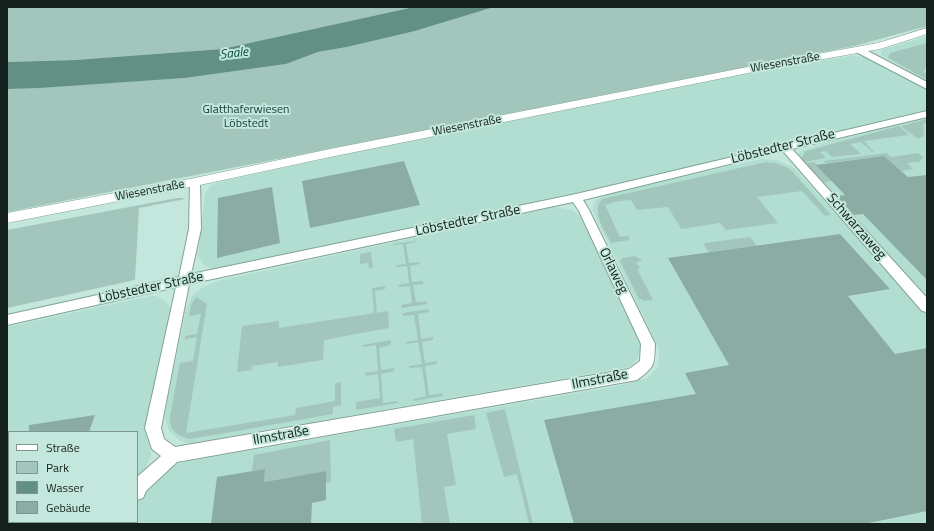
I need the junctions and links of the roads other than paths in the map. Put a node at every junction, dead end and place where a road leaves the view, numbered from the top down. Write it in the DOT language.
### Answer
graph roads {
  1 [pos="927,32"];
  2 [pos="859,50"];
  3 [pos="927,86"];
  4 [pos="927,114"];
  5 [pos="785,147"];
  6 [pos="195,182"];
  7 [pos="576,198"];
  8 [pos="7,218"];
  9 [pos="184,280"];
  10 [pos="927,307"];
  11 [pos="7,320"];
  12 [pos="648,344"];
  13 [pos="173,455"];
  14 [pos="138,490"];
  1 -- 2 [label="street, Wiesenstraße"];
  2 -- 3 [label="street"];
  2 -- 6 [label="street, Wiesenstraße"];
  4 -- 5 [label="street, Löbstedter Straße"];
  5 -- 7 [label="street, Löbstedter Straße"];
  5 -- 10 [label="street, Schwarzaweg"];
  6 -- 8 [label="street, Wiesenstraße"];
  6 -- 9 [label="street"];
  7 -- 9 [label="street, Löbstedter Straße"];
  7 -- 12 [label="street, Orlaweg"];
  9 -- 11 [label="street, Löbstedter Straße"];
  9 -- 13 [label="street"];
  12 -- 13 [label="street, Ilmstraße"];
  13 -- 14 [label="street"];
}
